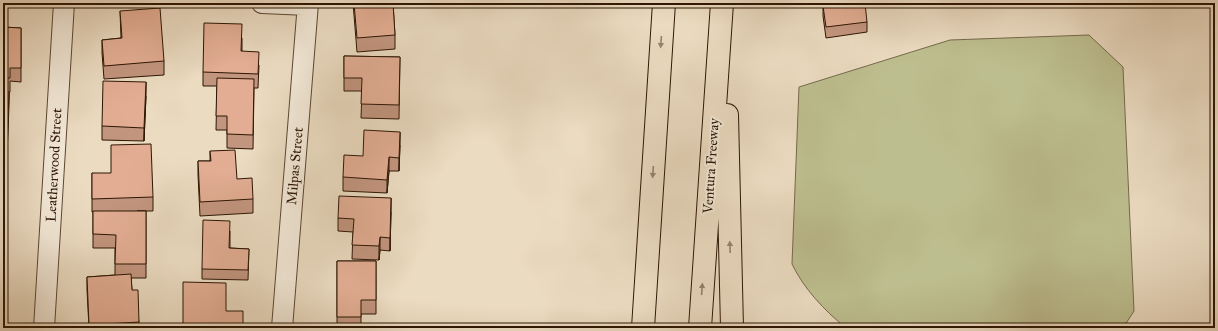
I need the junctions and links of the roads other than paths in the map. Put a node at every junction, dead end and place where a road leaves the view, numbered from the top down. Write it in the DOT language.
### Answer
graph roads {
  1 [pos="64,3"];
  2 [pos="262,3"];
  3 [pos="664,3"];
  4 [pos="723,3"];
  5 [pos="308,4"];
  6 [pos="644,298"];
  7 [pos="44,328"];
  8 [pos="282,328"];
  9 [pos="633,328"];
  10 [pos="643,328"];
  11 [pos="700,328"];
  12 [pos="732,328"];
  1 -- 7 [label="street, Leatherwood Street"];
  2 -- 5 [label="street"];
  3 -- 6 [label="highway, one-way"];
  11 -- 4 [label="highway, Ventura Freeway, one-way"];
  12 -- 4 [label="highway, one-way"];
  5 -- 8 [label="street, Milpas Street"];
  6 -- 9 [label="highway"];
  6 -- 10 [label="highway"];
}
